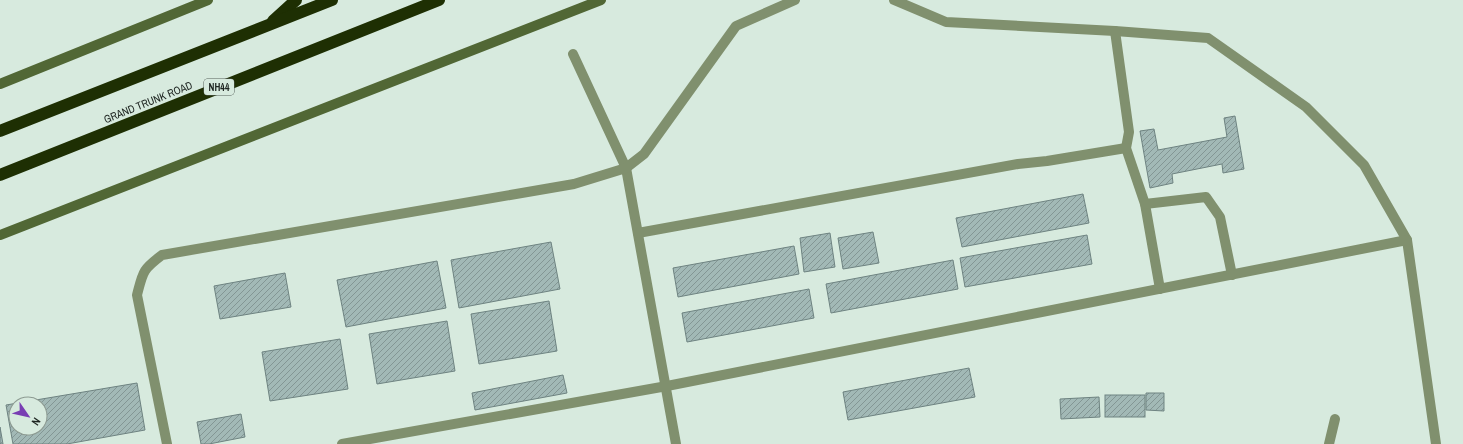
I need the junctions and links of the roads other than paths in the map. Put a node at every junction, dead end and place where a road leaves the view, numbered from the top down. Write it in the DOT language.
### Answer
graph roads {
  1 [pos="208,0"];
  2 [pos="296,0"];
  3 [pos="332,0"];
  4 [pos="439,0"];
  5 [pos="601,0"];
  6 [pos="795,0"];
  7 [pos="894,0"];
  8 [pos="268,25"];
  9 [pos="1115,31"];
  10 [pos="573,54"];
  11 [pos="0,84"];
  12 [pos="0,131"];
  13 [pos="1126,148"];
  14 [pos="626,168"];
  15 [pos="0,175"];
  16 [pos="1145,204"];
  17 [pos="638,233"];
  18 [pos="0,235"];
  19 [pos="1407,240"];
  20 [pos="1232,275"];
  21 [pos="1160,289"];
  22 [pos="667,386"];
  23 [pos="1335,419"];
  24 [pos="167,444"];
  25 [pos="342,444"];
  26 [pos="676,444"];
  27 [pos="1329,444"];
  28 [pos="1436,444"];
  1 -- 11 [label="street"];
  2 -- 8 [label="highway"];
  3 -- 8 [label="highway"];
  4 -- 15 [label="highway, GRAND TRUNK ROAD / NH44"];
  5 -- 18 [label="street"];
  6 -- 14 [label="street"];
  7 -- 9 [label="street"];
  8 -- 12 [label="highway"];
  9 -- 13 [label="street"];
  9 -- 19 [label="street"];
  10 -- 14 [label="street"];
  13 -- 16 [label="street"];
  13 -- 17 [label="street"];
  14 -- 17 [label="street"];
  14 -- 24 [label="street"];
  16 -- 20 [label="street"];
  16 -- 21 [label="street"];
  17 -- 22 [label="street"];
  19 -- 20 [label="street"];
  19 -- 28 [label="street"];
  20 -- 21 [label="street"];
  21 -- 22 [label="street"];
  22 -- 25 [label="street"];
  22 -- 26 [label="street"];
  23 -- 27 [label="street"];
}
